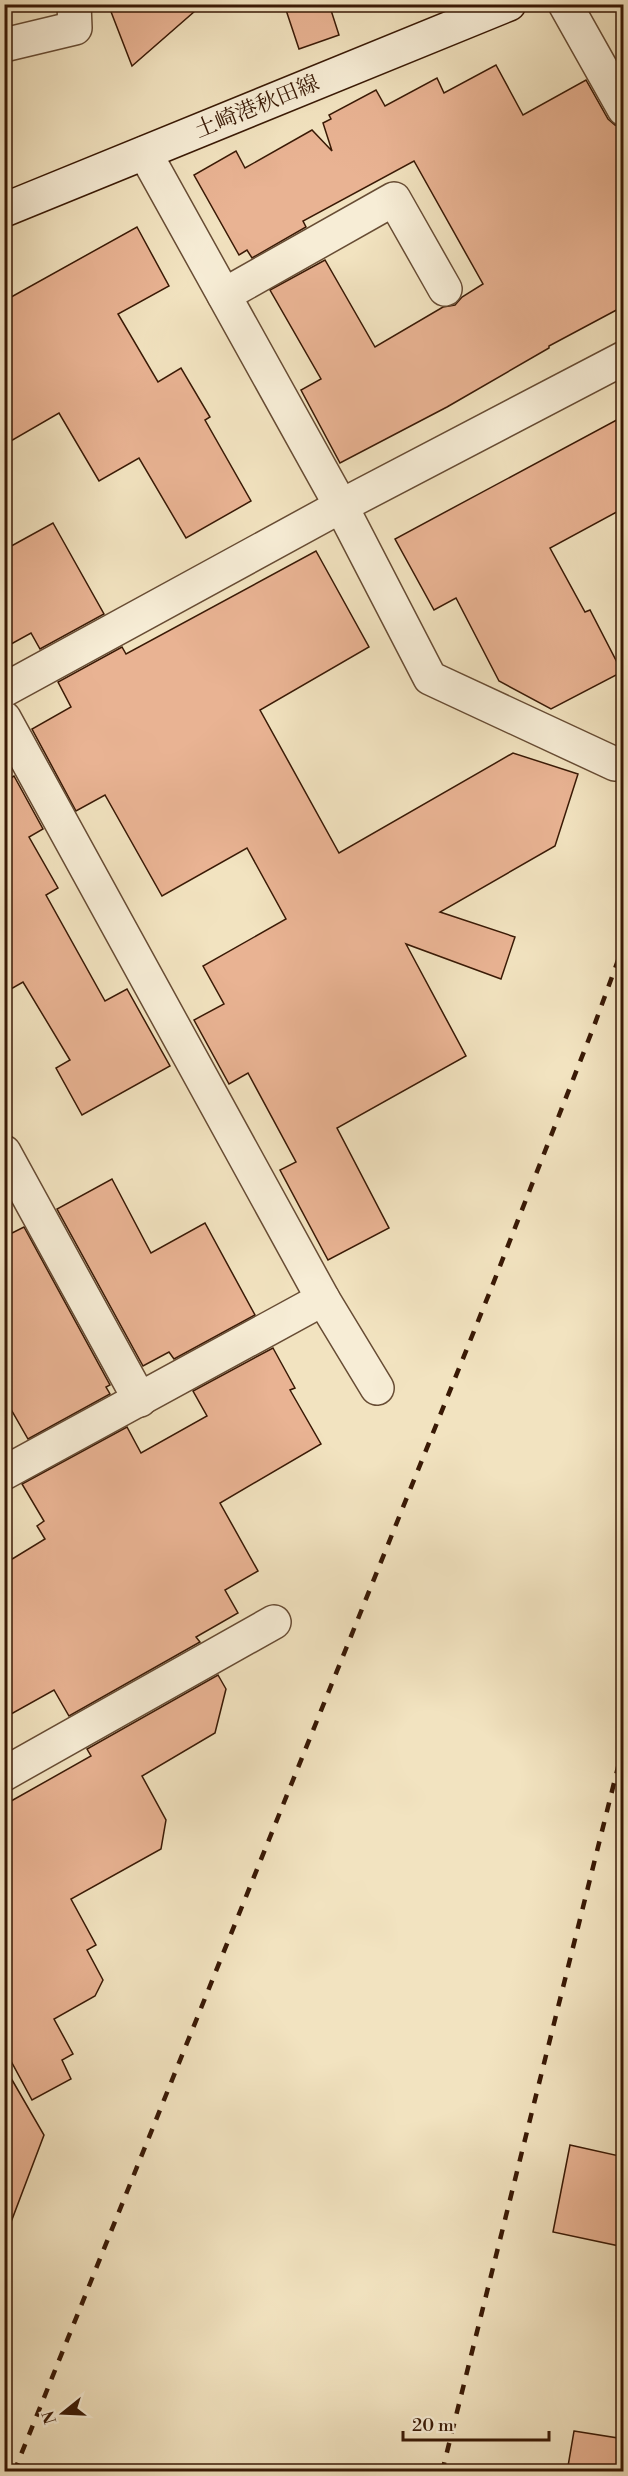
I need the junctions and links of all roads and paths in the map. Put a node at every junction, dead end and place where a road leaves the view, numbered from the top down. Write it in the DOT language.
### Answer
graph roads {
  1 [pos="74,4"];
  2 [pos="509,4"];
  3 [pos="565,4"];
  4 [pos="4,45"];
  5 [pos="624,109"];
  6 [pos="145,153"];
  7 [pos="4,210"];
  8 [pos="445,289"];
  9 [pos="224,295"];
  10 [pos="624,358"];
  11 [pos="341,506"];
  12 [pos="4,690"];
  13 [pos="4,718"];
  14 [pos="615,764"];
  15 [pos="4,1152"];
  16 [pos="323,1299"];
  17 [pos="377,1388"];
  18 [pos="140,1400"];
  19 [pos="4,1473"];
  20 [pos="274,1622"];
  21 [pos="4,1774"];
  1 -- 4 [label="street"];
  2 -- 6 [label="street, 土崎港秋田線"];
  3 -- 5 [label="street"];
  6 -- 7 [label="street, 土崎港秋田線"];
  6 -- 9 [label="street"];
  8 -- 9 [label="street"];
  9 -- 11 [label="street"];
  10 -- 11 [label="street"];
  11 -- 12 [label="street"];
  11 -- 14 [label="street"];
  13 -- 16 [label="street"];
  15 -- 18 [label="street"];
  16 -- 17 [label="street"];
  16 -- 18 [label="street"];
  18 -- 19 [label="street"];
  20 -- 21 [label="street"];
}
